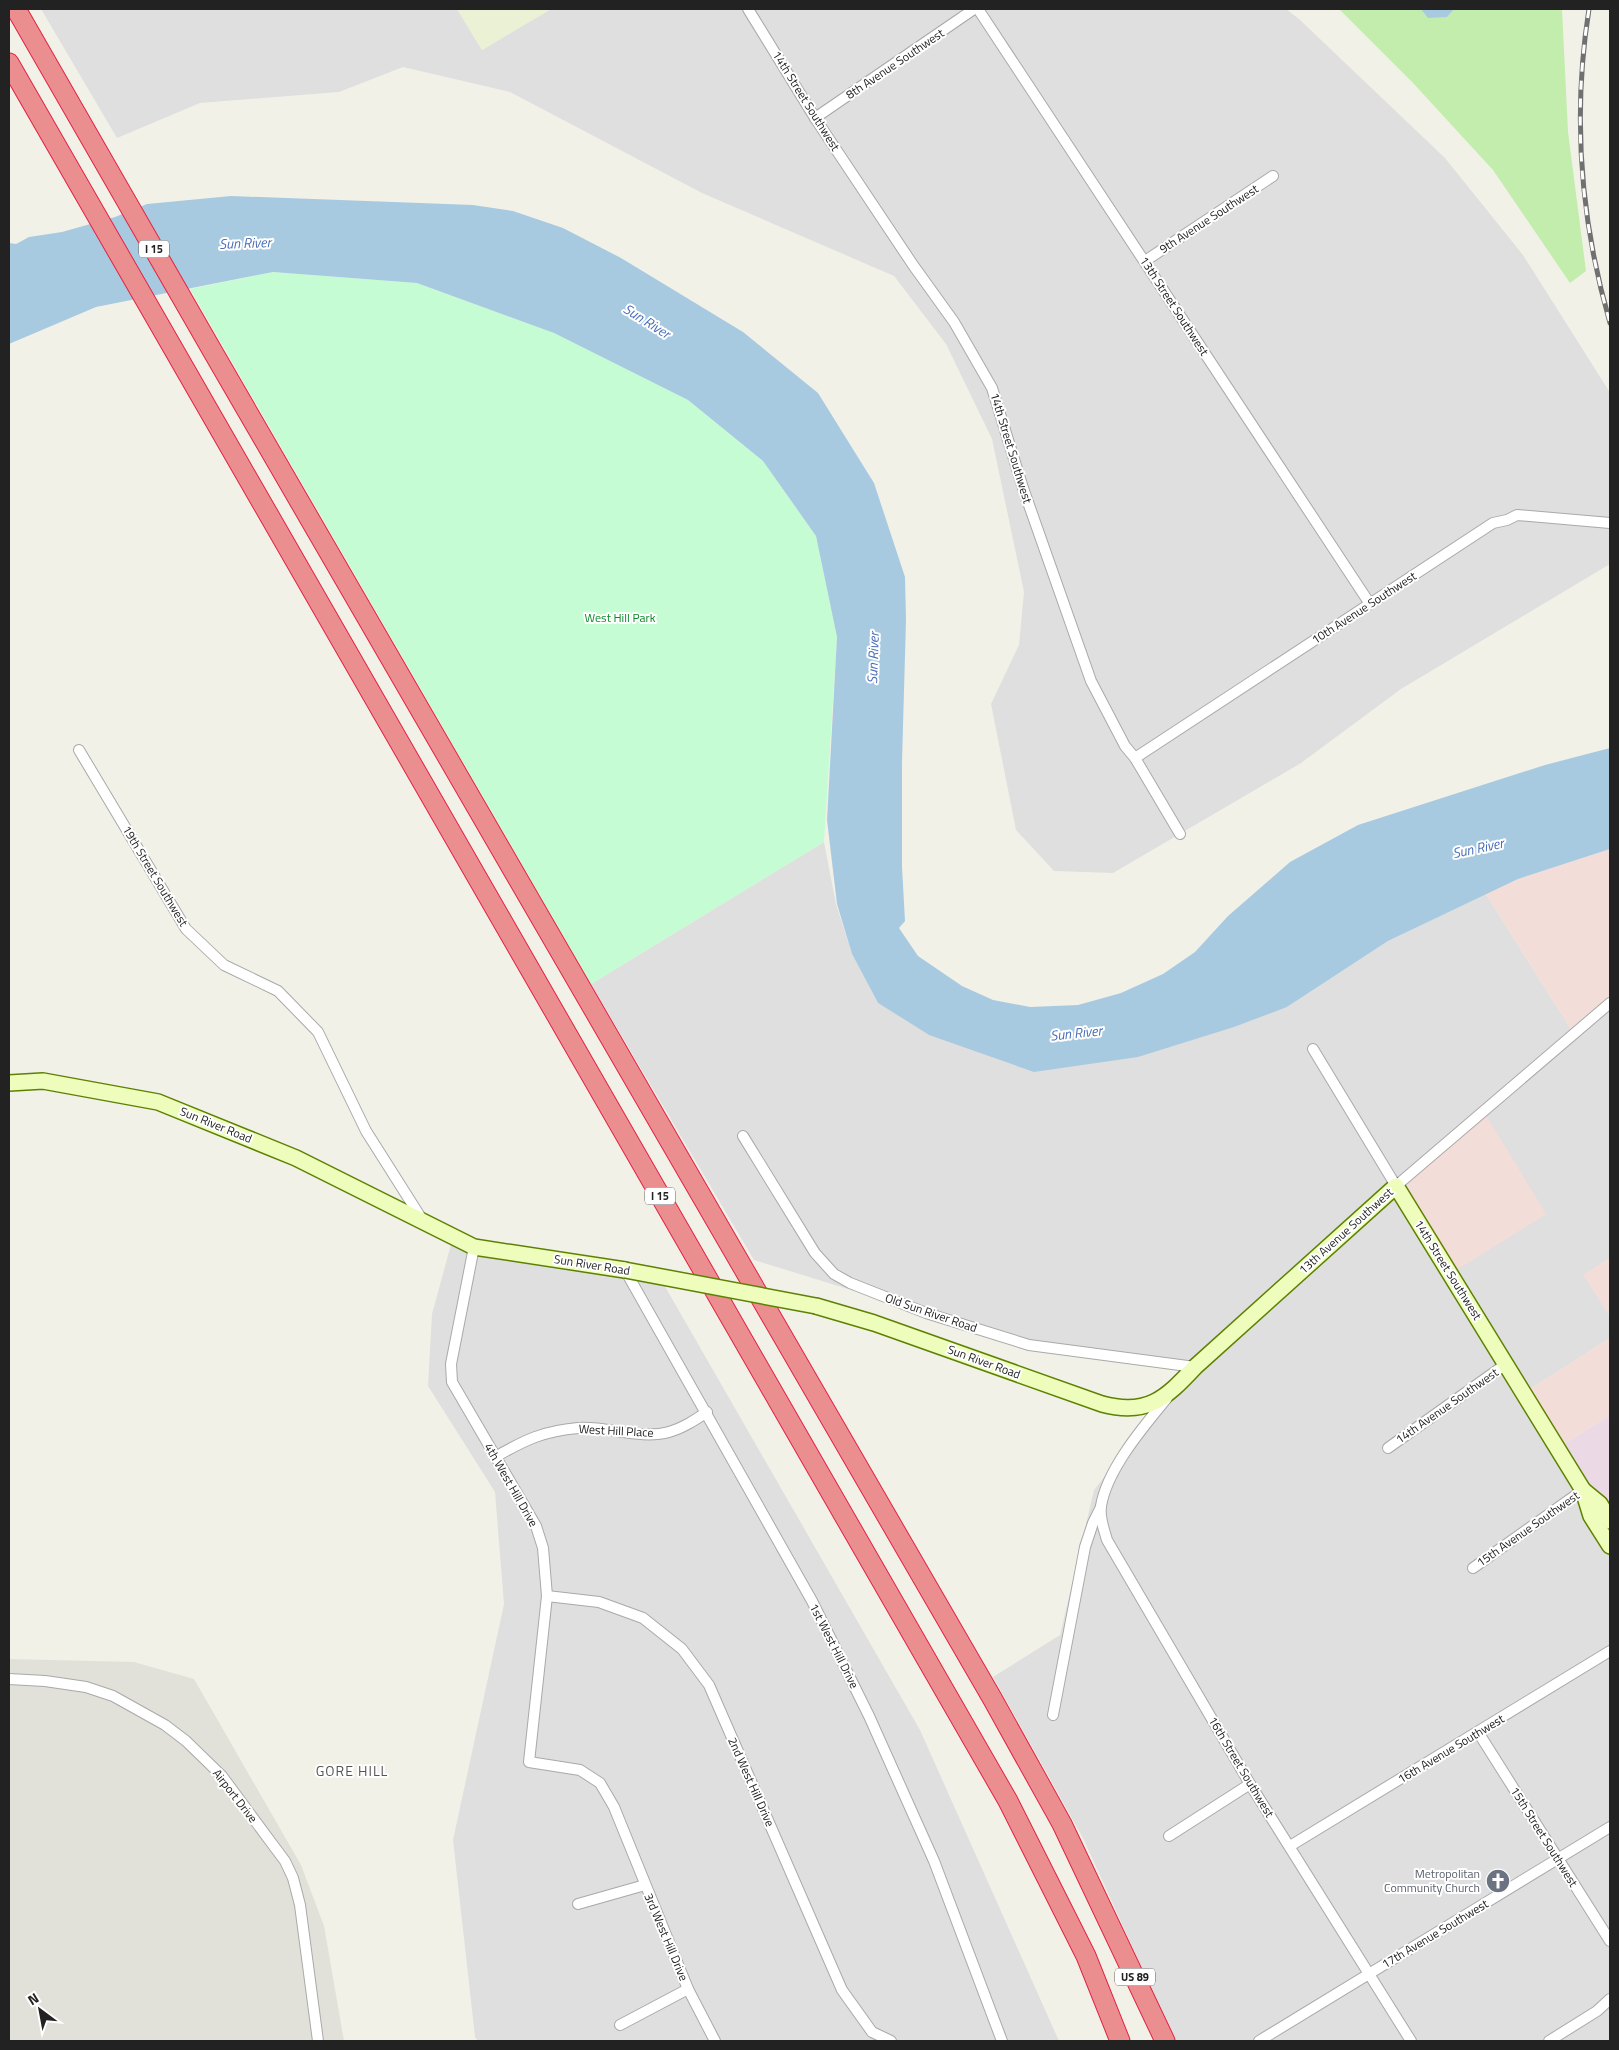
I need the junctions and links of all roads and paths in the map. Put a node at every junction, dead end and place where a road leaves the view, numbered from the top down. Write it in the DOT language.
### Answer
graph roads {
  1 [pos="749,9"];
  2 [pos="974,9"];
  3 [pos="978,9"];
  4 [pos="20,15"];
  5 [pos="9,64"];
  6 [pos="815,118"];
  7 [pos="1273,176"];
  8 [pos="1145,261"];
  9 [pos="1610,523"];
  10 [pos="1370,604"];
  11 [pos="79,750"];
  12 [pos="1135,758"];
  13 [pos="1180,834"];
  14 [pos="1610,1003"];
  15 [pos="1313,1049"];
  16 [pos="9,1083"];
  17 [pos="743,1136"];
  18 [pos="1396,1186"];
  19 [pos="423,1222"];
  20 [pos="474,1248"];
  21 [pos="625,1270"];
  22 [pos="1506,1364"];
  23 [pos="1195,1367"];
  24 [pos="1182,1382"];
  25 [pos="707,1412"];
  26 [pos="1388,1448"];
  27 [pos="495,1457"];
  28 [pos="1108,1483"];
  29 [pos="1583,1490"];
  30 [pos="1101,1507"];
  31 [pos="1610,1520"];
  32 [pos="1610,1546"];
  33 [pos="1473,1568"];
  34 [pos="547,1596"];
  35 [pos="1610,1651"];
  36 [pos="9,1679"];
  37 [pos="1052,1715"];
  38 [pos="1478,1732"];
  39 [pos="530,1762"];
  40 [pos="1250,1784"];
  41 [pos="1610,1827"];
  42 [pos="1169,1836"];
  43 [pos="1290,1846"];
  44 [pos="1558,1859"];
  45 [pos="645,1885"];
  46 [pos="578,1904"];
  47 [pos="1106,1914"];
  48 [pos="1610,1941"];
  49 [pos="1369,1973"];
  50 [pos="688,1989"];
  51 [pos="1610,1998"];
  52 [pos="620,2025"];
  53 [pos="318,2041"];
  54 [pos="715,2041"];
  55 [pos="891,2041"];
  56 [pos="1002,2041"];
  57 [pos="1120,2041"];
  58 [pos="1156,2041"];
  59 [pos="1165,2041"];
  60 [pos="1260,2041"];
  61 [pos="1411,2041"];
  62 [pos="1549,2041"];
  1 -- 6 [label="street, 14th Street Southwest"];
  2 -- 6 [label="street, 8th Avenue Southwest"];
  3 -- 8 [label="street, 13th Street Southwest"];
  4 -- 47 [label="highway, I 15"];
  5 -- 57 [label="highway, I 15"];
  6 -- 12 [label="street, 14th Street Southwest"];
  7 -- 8 [label="street, 9th Avenue Southwest"];
  8 -- 10 [label="street, 13th Street Southwest"];
  9 -- 10 [label="street, 10th Avenue Southwest"];
  10 -- 12 [label="street, 10th Avenue Southwest"];
  11 -- 19 [label="street, 19th Street Southwest"];
  12 -- 13 [label="street, 14th Street Southwest"];
  14 -- 18 [label="street, 13th Avenue Southwest"];
  15 -- 18 [label="street, 14th Street Southwest"];
  16 -- 19 [label="street, Sun River Road"];
  17 -- 23 [label="street, Old Sun River Road"];
  18 -- 22 [label="street, 14th Street Southwest"];
  18 -- 23 [label="street, 13th Avenue Southwest"];
  19 -- 20 [label="street, Sun River Road"];
  20 -- 21 [label="street, Sun River Road"];
  20 -- 27 [label="street, 4th West Hill Drive"];
  21 -- 24 [label="street, Sun River Road, bridge"];
  21 -- 25 [label="street, 1st West Hill Drive"];
  22 -- 26 [label="street, 14th Avenue Southwest"];
  22 -- 29 [label="street, 14th Street Southwest"];
  23 -- 24 [label="street, 13th Avenue Southwest"];
  24 -- 28 [label="street, 13th Avenue Southwest"];
  25 -- 27 [label="street, West Hill Place"];
  25 -- 56 [label="street, 1st West Hill Drive"];
  27 -- 34 [label="street, 4th West Hill Drive"];
  28 -- 30 [label="street, 16th Street Southwest"];
  29 -- 31 [label="street, 14th Street Southwest"];
  29 -- 32 [label="street, 14th Street Southwest"];
  29 -- 33 [label="street, 15th Avenue Southwest"];
  30 -- 37 [label="street"];
  30 -- 40 [label="street, 16th Street Southwest"];
  34 -- 39 [label="street, 4th West Hill Drive"];
  34 -- 55 [label="street, 2nd West Hill Drive"];
  35 -- 38 [label="street, 16th Avenue Southwest"];
  36 -- 53 [label="street, Airport Drive"];
  38 -- 43 [label="street, 16th Avenue Southwest"];
  38 -- 44 [label="street, 15th Street Southwest"];
  39 -- 45 [label="street, 3rd West Hill Drive"];
  40 -- 42 [label="street"];
  40 -- 43 [label="street, 16th Street Southwest"];
  41 -- 44 [label="street, 17th Avenue Southwest"];
  43 -- 49 [label="street, 16th Street Southwest"];
  44 -- 48 [label="street, 15th Street Southwest"];
  44 -- 49 [label="street, 17th Avenue Southwest"];
  45 -- 46 [label="street, 3rd West Hill Drive"];
  45 -- 50 [label="street, 3rd West Hill Drive"];
  47 -- 58 [label="highway, I 15"];
  47 -- 59 [label="highway, US 89"];
  49 -- 60 [label="street, 17th Avenue Southwest"];
  49 -- 61 [label="street, 16th Street Southwest"];
  50 -- 52 [label="street, 3rd West Hill Drive"];
  50 -- 54 [label="street, 3rd West Hill Drive"];
  51 -- 62 [label="street"];
}
